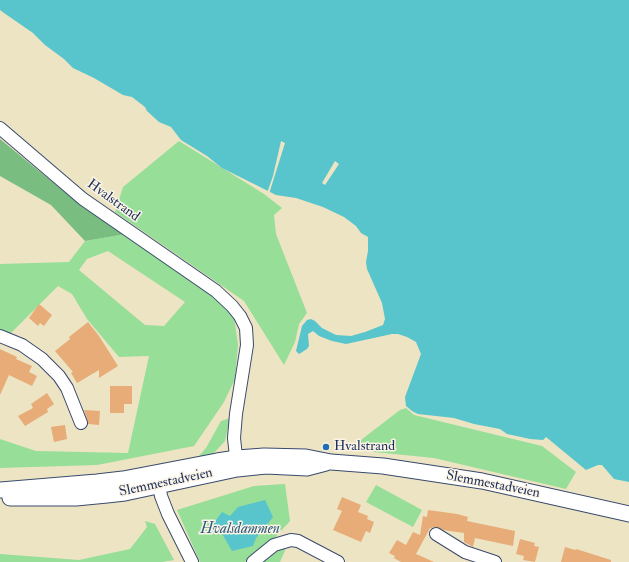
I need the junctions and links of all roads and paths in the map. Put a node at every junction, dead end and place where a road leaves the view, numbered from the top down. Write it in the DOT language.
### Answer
graph roads {
  1 [pos="0,128"];
  2 [pos="0,336"];
  3 [pos="80,423"];
  4 [pos="237,464"];
  5 [pos="158,479"];
  6 [pos="0,490"];
  7 [pos="0,498"];
  8 [pos="629,514"];
  9 [pos="436,534"];
  10 [pos="192,562"];
  11 [pos="253,562"];
  12 [pos="338,562"];
  13 [pos="495,562"];
  1 -- 4 [label="street, Hvalstrand"];
  2 -- 3 [label="street"];
  4 -- 5 [label="main road, Slemmestadveien"];
  4 -- 8 [label="main road, Slemmestadveien"];
  5 -- 6 [label="main road, Slemmestadveien"];
  5 -- 7 [label="main road, Slemmestadveien"];
  5 -- 10 [label="street"];
  9 -- 13 [label="street"];
  11 -- 12 [label="street"];
}
